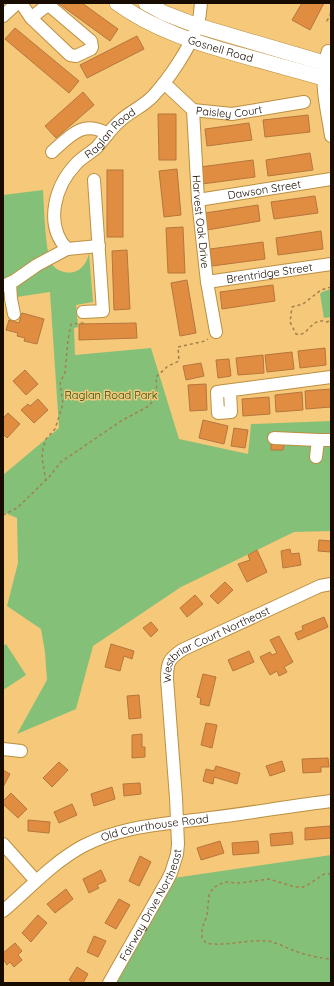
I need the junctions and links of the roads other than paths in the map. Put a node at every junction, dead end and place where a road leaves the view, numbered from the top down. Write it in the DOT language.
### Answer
graph roads {
  1 [pos="17,3"];
  2 [pos="21,3"];
  3 [pos="117,3"];
  4 [pos="146,3"];
  5 [pos="201,3"];
  6 [pos="3,16"];
  7 [pos="31,18"];
  8 [pos="198,26"];
  9 [pos="190,40"];
  10 [pos="328,60"];
  11 [pos="327,79"];
  12 [pos="164,83"];
  13 [pos="304,102"];
  14 [pos="193,110"];
  15 [pos="108,134"];
  16 [pos="331,136"];
  17 [pos="52,152"];
  18 [pos="331,179"];
  19 [pos="94,180"];
  20 [pos="198,200"];
  21 [pos="99,246"];
  22 [pos="67,249"];
  23 [pos="331,264"];
  24 [pos="207,282"];
  25 [pos="7,285"];
  26 [pos="83,312"];
  27 [pos="14,314"];
  28 [pos="216,332"];
  29 [pos="331,377"];
  30 [pos="230,391"];
  31 [pos="274,438"];
  32 [pos="318,440"];
  33 [pos="331,440"];
  34 [pos="316,457"];
  35 [pos="331,584"];
  36 [pos="3,749"];
  37 [pos="21,751"];
  38 [pos="331,802"];
  39 [pos="176,822"];
  40 [pos="3,844"];
  41 [pos="36,881"];
  42 [pos="3,912"];
  43 [pos="109,983"];
  1 -- 6 [label="street"];
  2 -- 7 [label="street"];
  3 -- 9 [label="main road, Gosnell Road"];
  4 -- 8 [label="main road, Gosnell Road"];
  5 -- 8 [label="street"];
  7 -- 7 [label="street"];
  8 -- 9 [label="street, Raglan Road"];
  8 -- 10 [label="main road, Gosnell Road"];
  9 -- 11 [label="main road, Gosnell Road"];
  9 -- 12 [label="street, Raglan Road"];
  10 -- 11 [label="street"];
  11 -- 16 [label="street"];
  12 -- 14 [label="street, Paisley Court"];
  12 -- 15 [label="street, Raglan Road"];
  13 -- 14 [label="street, Paisley Court"];
  14 -- 20 [label="street, Harvest Oak Drive"];
  15 -- 17 [label="street"];
  15 -- 22 [label="street, Raglan Road"];
  18 -- 20 [label="street, Dawson Street"];
  19 -- 21 [label="street"];
  20 -- 24 [label="street, Harvest Oak Drive"];
  21 -- 22 [label="street"];
  21 -- 26 [label="street"];
  22 -- 25 [label="street"];
  23 -- 24 [label="street, Brentridge Street"];
  24 -- 28 [label="street, Harvest Oak Drive"];
  25 -- 27 [label="street"];
  29 -- 30 [label="street"];
  30 -- 30 [label="street"];
  31 -- 32 [label="street"];
  32 -- 33 [label="street"];
  32 -- 34 [label="street"];
  35 -- 39 [label="street, Westbriar Court Northeast"];
  36 -- 37 [label="street"];
  38 -- 39 [label="street, Old Courthouse Road"];
  39 -- 41 [label="street, Old Courthouse Road"];
  39 -- 43 [label="street, Fairway Drive Northeast"];
  40 -- 41 [label="street"];
  41 -- 42 [label="street, Old Courthouse Road"];
}
